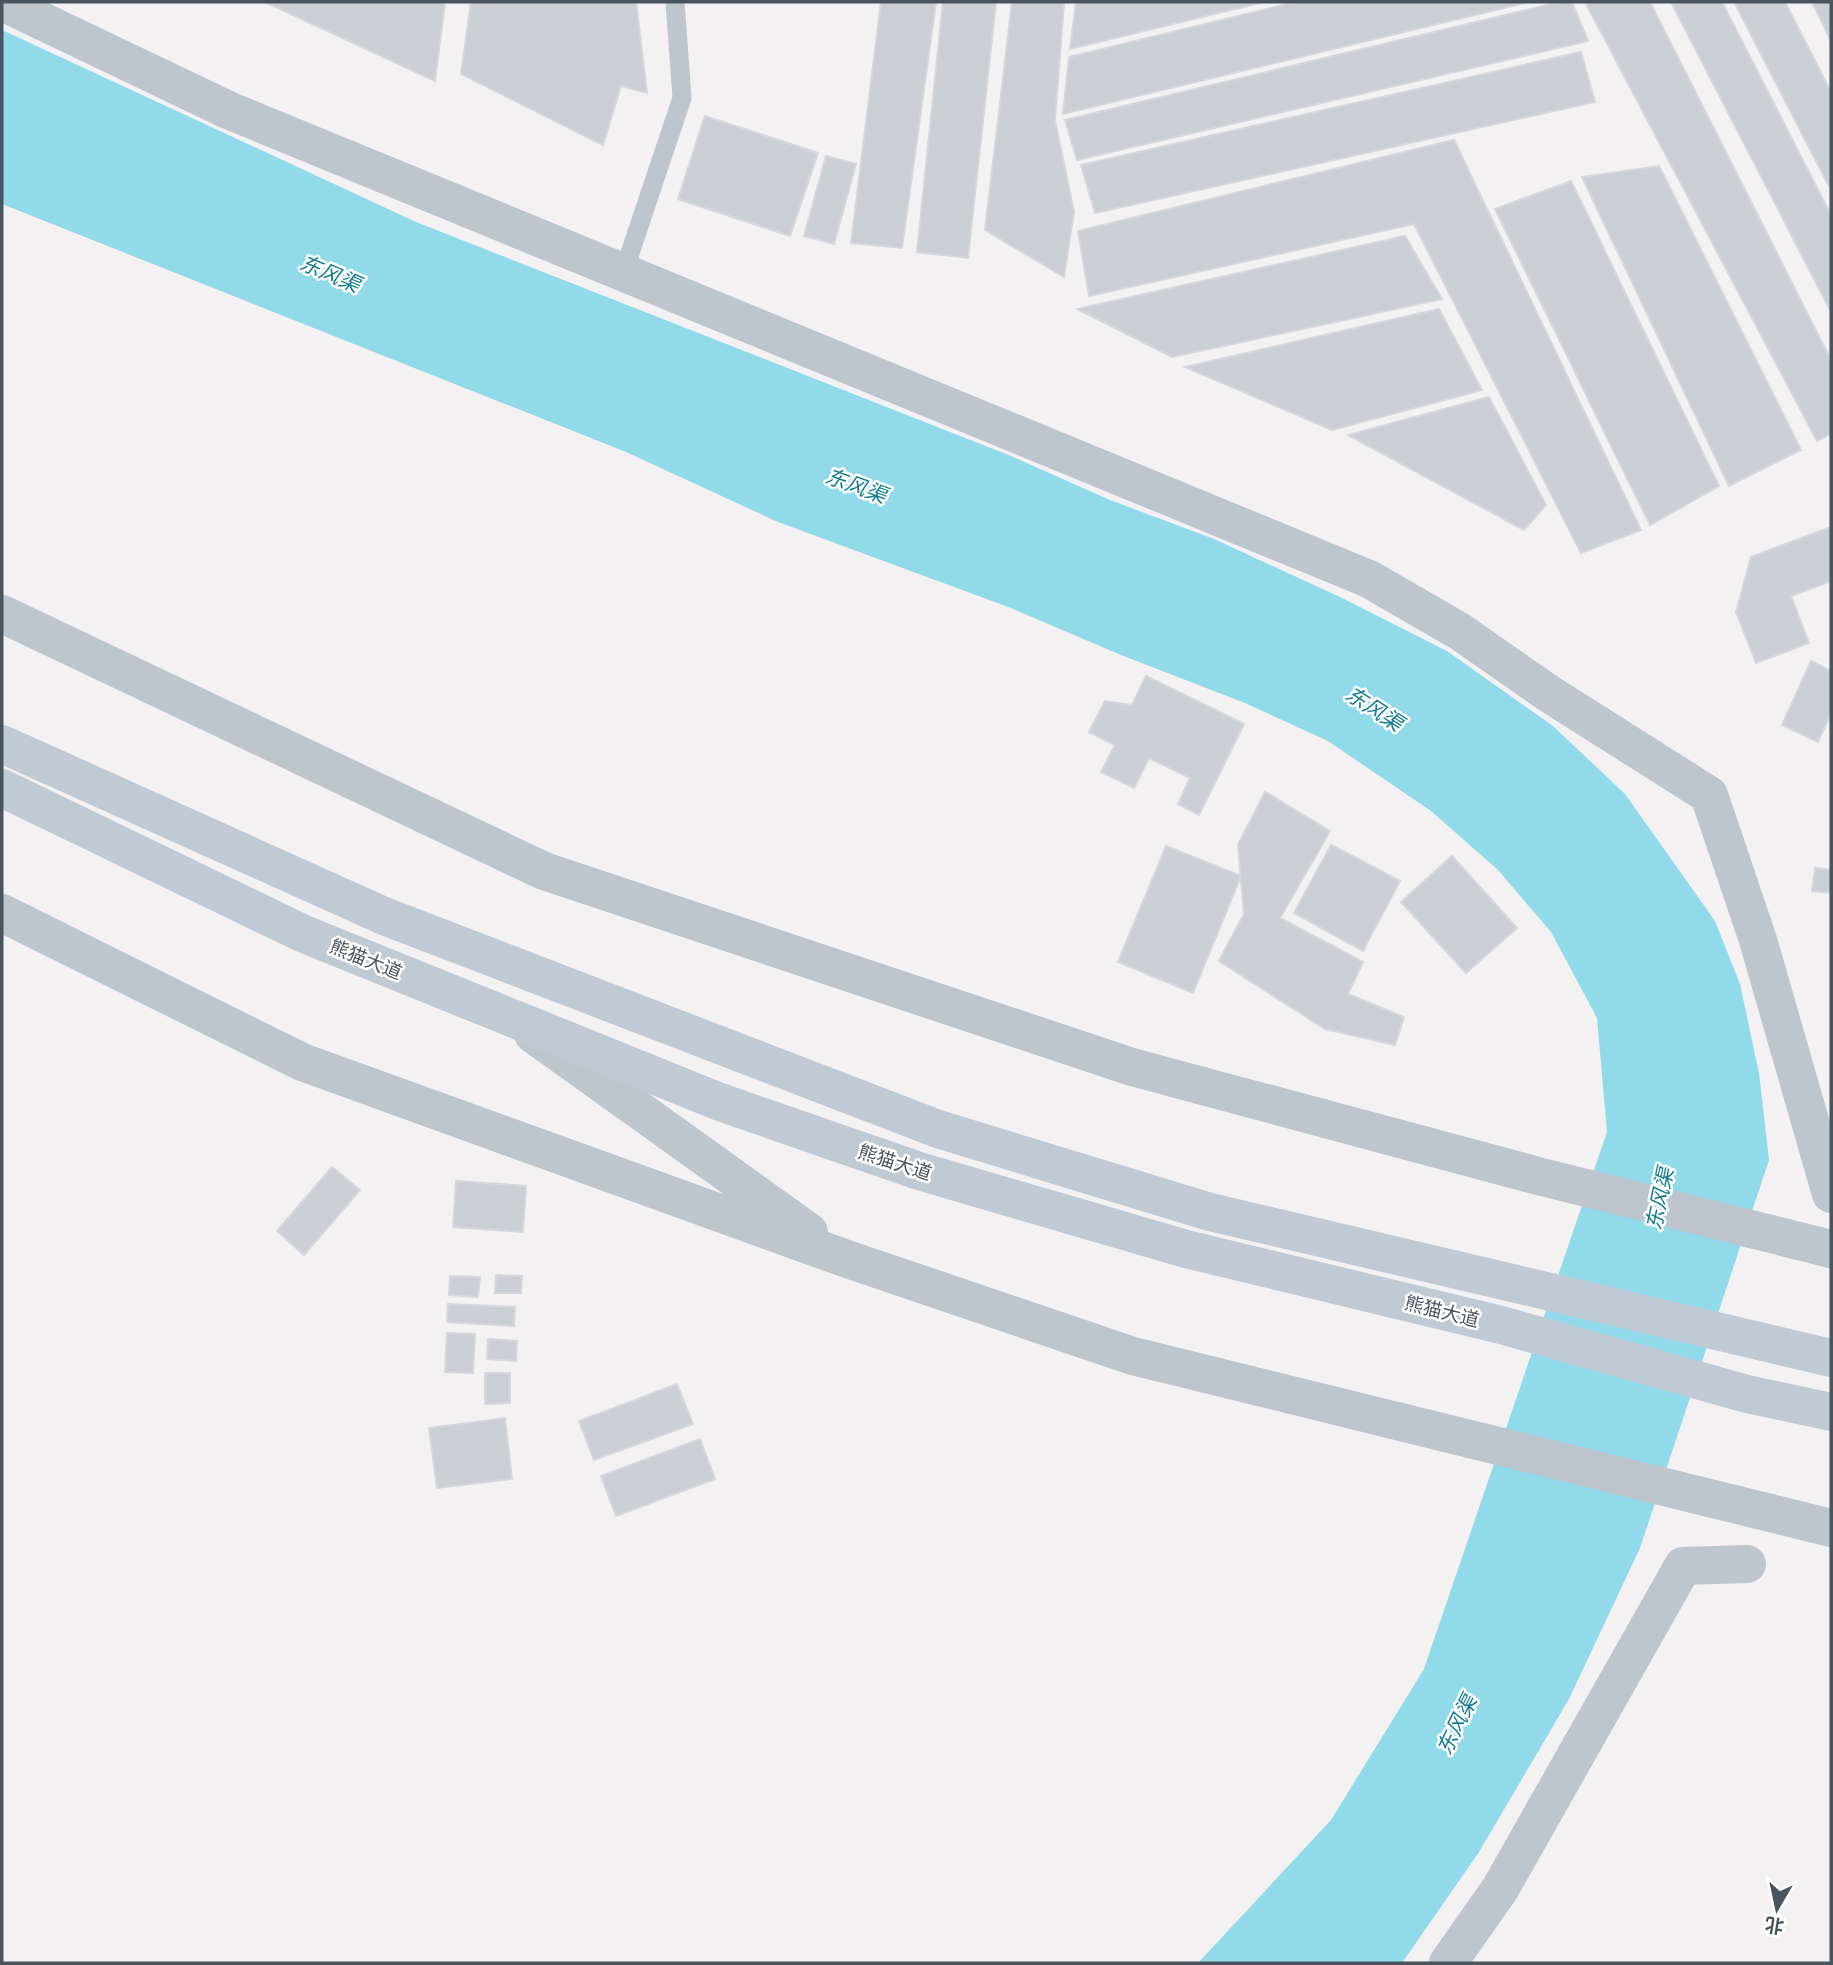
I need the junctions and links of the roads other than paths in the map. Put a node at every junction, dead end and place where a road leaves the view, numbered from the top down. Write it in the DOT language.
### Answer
graph roads {
  1 [pos="2,2"];
  2 [pos="675,2"];
  3 [pos="624,271"];
  4 [pos="2,614"];
  5 [pos="2,744"];
  6 [pos="2,788"];
  7 [pos="2,913"];
  8 [pos="515,1020"];
  9 [pos="1831,1194"];
  10 [pos="1831,1249"];
  11 [pos="847,1259"];
  12 [pos="1831,1358"];
  13 [pos="1831,1412"];
  14 [pos="1831,1528"];
  15 [pos="1747,1564"];
  16 [pos="1447,1963"];
  1 -- 3 [label="street"];
  2 -- 3 [label="lane"];
  3 -- 9 [label="street"];
  4 -- 10 [label="street"];
  5 -- 12 [label="main road"];
  6 -- 8 [label="main road, 熊猫大道"];
  7 -- 11 [label="street"];
  8 -- 11 [label="street"];
  8 -- 13 [label="main road, 熊猫大道"];
  11 -- 14 [label="street"];
  15 -- 16 [label="street"];
}
